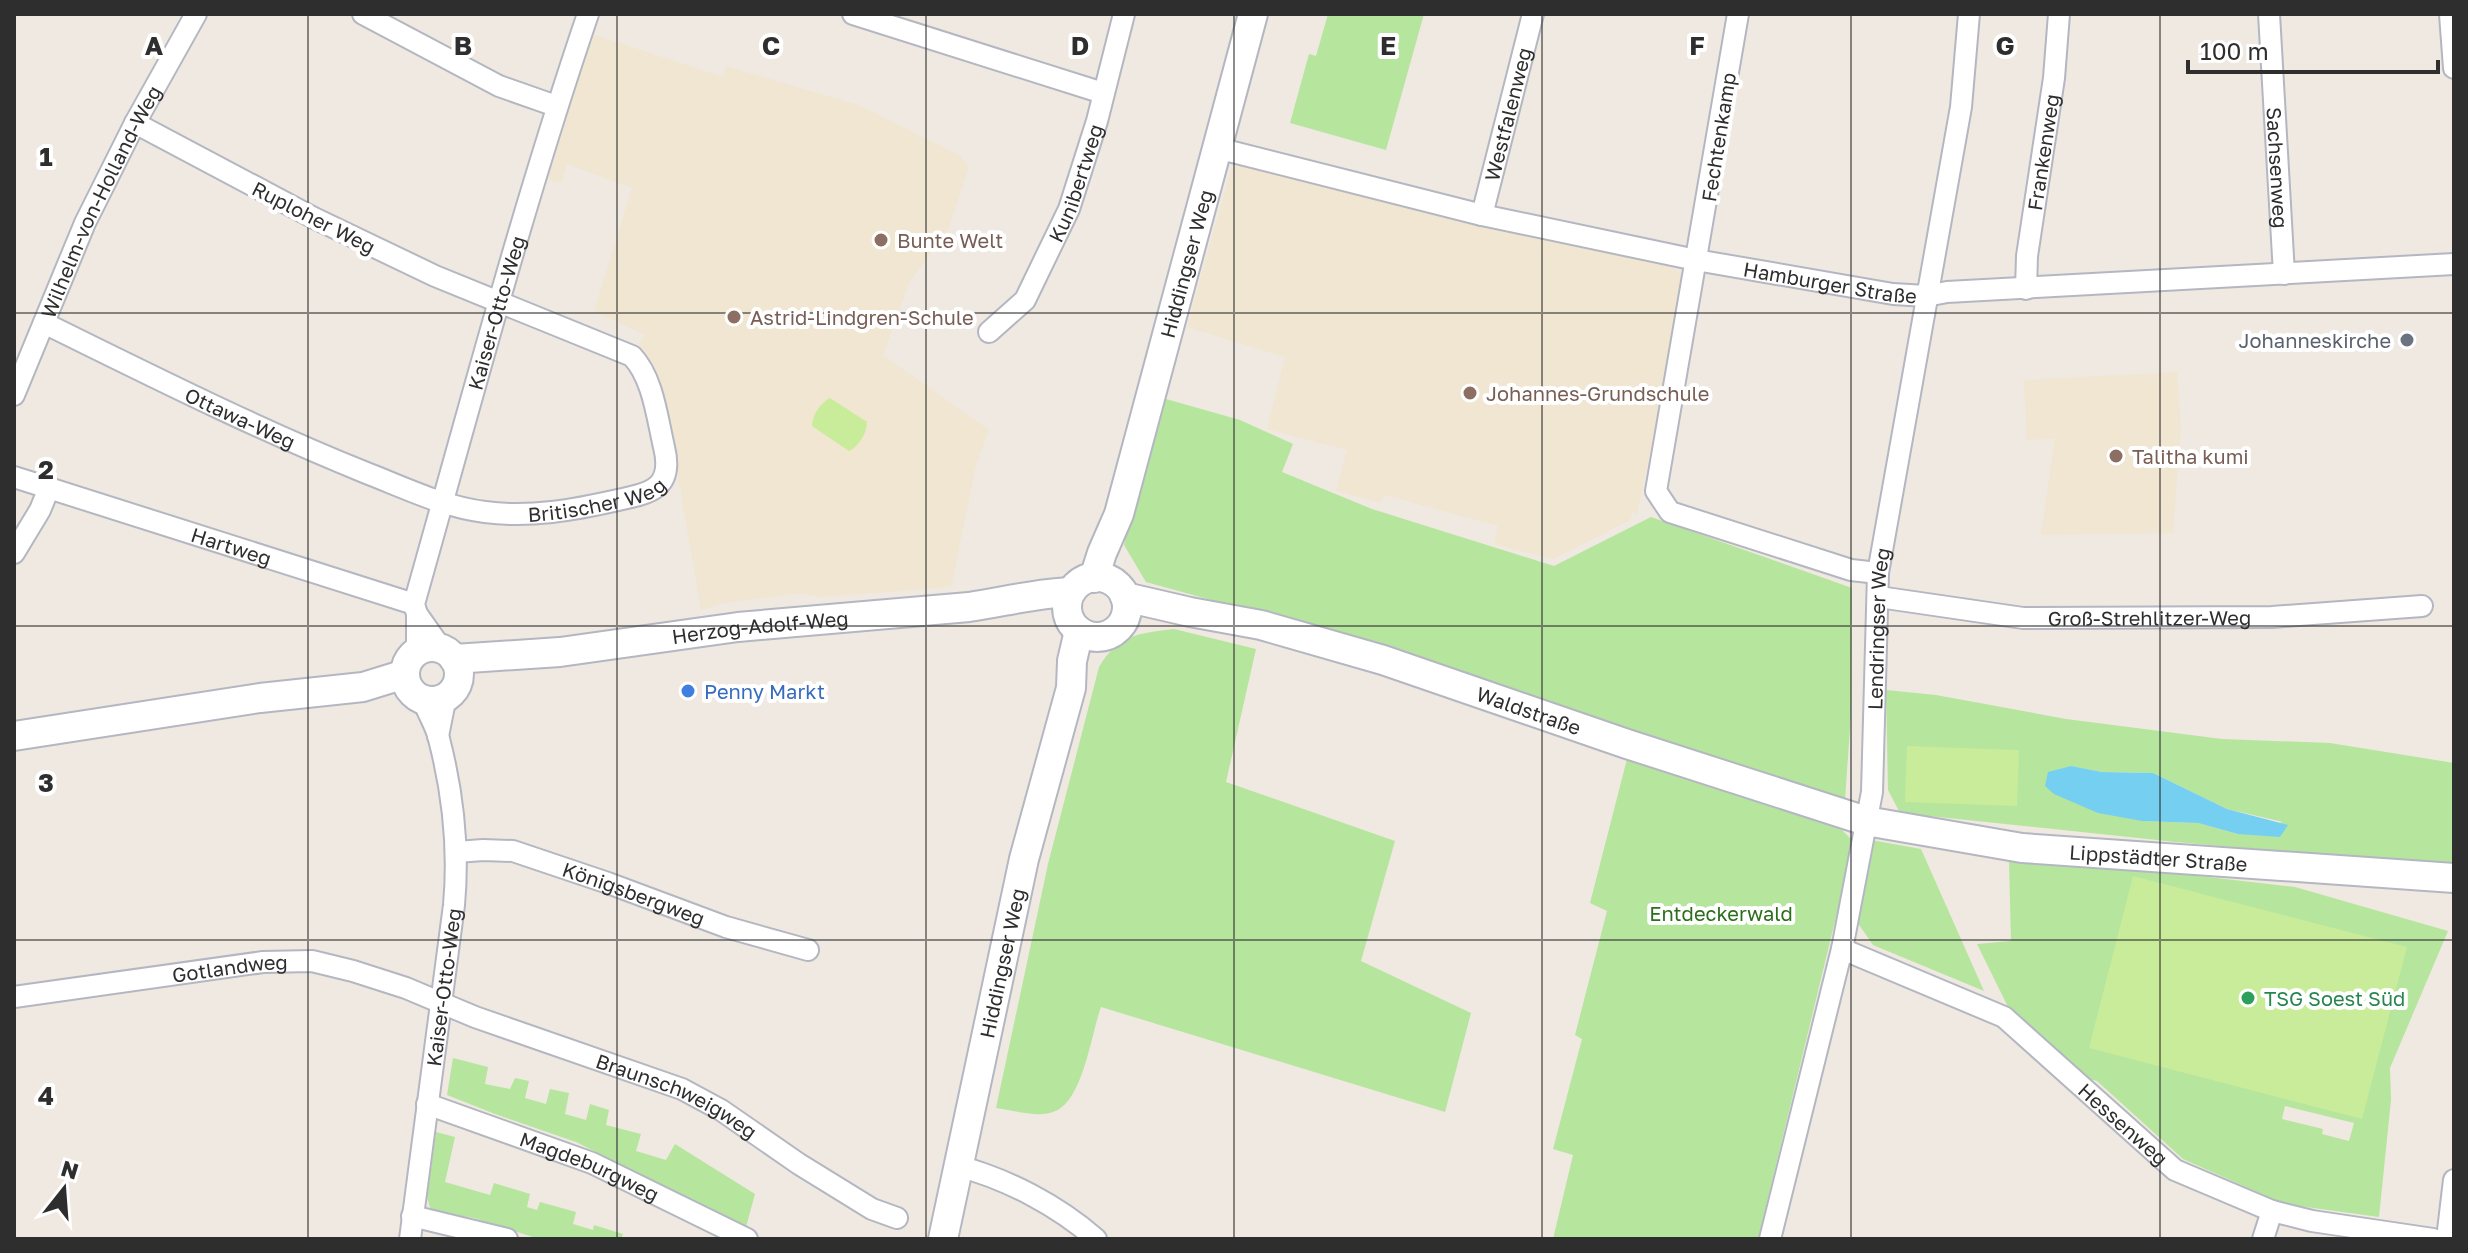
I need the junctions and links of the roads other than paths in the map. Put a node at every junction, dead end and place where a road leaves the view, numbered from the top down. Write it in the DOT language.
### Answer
graph roads {
  1 [pos="196,14"];
  2 [pos="363,14"];
  3 [pos="588,14"];
  4 [pos="853,14"];
  5 [pos="1124,14"];
  6 [pos="1253,14"];
  7 [pos="1533,14"];
  8 [pos="1738,14"];
  9 [pos="1969,14"];
  10 [pos="2059,14"];
  11 [pos="2269,14"];
  12 [pos="2450,14"];
  13 [pos="2454,68"];
  14 [pos="1103,93"];
  15 [pos="556,106"];
  16 [pos="135,123"];
  17 [pos="1217,148"];
  18 [pos="1482,215"];
  19 [pos="1696,260"];
  20 [pos="2454,264"];
  21 [pos="2284,274"];
  22 [pos="2026,289"];
  23 [pos="1926,296"];
  24 [pos="499,301"];
  25 [pos="44,323"];
  26 [pos="989,332"];
  27 [pos="14,395"];
  28 [pos="14,477"];
  29 [pos="49,488"];
  30 [pos="443,502"];
  31 [pos="14,553"];
  32 [pos="1878,573"];
  33 [pos="1879,597"];
  34 [pos="1097,606"];
  35 [pos="2422,606"];
  36 [pos="416,609"];
  37 [pos="432,674"];
  38 [pos="14,736"];
  39 [pos="1866,821"];
  40 [pos="457,852"];
  41 [pos="2454,878"];
  42 [pos="1842,949"];
  43 [pos="808,950"];
  44 [pos="14,997"];
  45 [pos="440,1004"];
  46 [pos="427,1104"];
  47 [pos="958,1166"];
  48 [pos="2454,1180"];
  49 [pos="2272,1211"];
  50 [pos="412,1216"];
  51 [pos="897,1218"];
  52 [pos="410,1239"];
  53 [pos="507,1239"];
  54 [pos="747,1239"];
  55 [pos="943,1239"];
  56 [pos="1096,1239"];
  57 [pos="1770,1239"];
  58 [pos="2263,1239"];
  59 [pos="2433,1239"];
  60 [pos="2447,1239"];
  1 -- 16 [label="street, Wilhelm-von-Holland-Weg"];
  2 -- 15 [label="street"];
  3 -- 15 [label="street, Kaiser-Otto-Weg"];
  4 -- 14 [label="street"];
  5 -- 14 [label="street, Kunibertweg"];
  6 -- 17 [label="main road, Hiddingser Weg"];
  7 -- 18 [label="street, Westfalenweg"];
  8 -- 19 [label="street, Fechtenkamp"];
  9 -- 23 [label="street, Lendringser Weg"];
  10 -- 22 [label="street, Frankenweg"];
  11 -- 21 [label="street, Sachsenweg"];
  12 -- 13 [label="street"];
  14 -- 26 [label="street, Kunibertweg"];
  15 -- 24 [label="street, Kaiser-Otto-Weg"];
  16 -- 24 [label="street, Ruploher Weg"];
  16 -- 25 [label="street, Wilhelm-von-Holland-Weg"];
  17 -- 18 [label="street, Hamburger Straße"];
  17 -- 34 [label="main road, Hiddingser Weg"];
  18 -- 19 [label="street, Hamburger Straße"];
  19 -- 23 [label="street, Hamburger Straße"];
  19 -- 32 [label="street, Fechtenkamp"];
  20 -- 21 [label="street, Hamburger Straße"];
  21 -- 22 [label="street, Hamburger Straße"];
  22 -- 23 [label="street, Hamburger Straße"];
  23 -- 32 [label="street, Lendringser Weg"];
  24 -- 30 [label="street, Kaiser-Otto-Weg"];
  24 -- 30 [label="street, Britischer Weg"];
  25 -- 27 [label="street, Wilhelm-von-Holland-Weg"];
  25 -- 30 [label="street, Ottawa-Weg"];
  28 -- 29 [label="street, Hartweg"];
  29 -- 31 [label="street"];
  29 -- 36 [label="street, Hartweg"];
  30 -- 36 [label="street, Kaiser-Otto-Weg"];
  32 -- 33 [label="street, Lendringser Weg"];
  33 -- 35 [label="street, Groß-Strehlitzer-Weg"];
  33 -- 39 [label="street, Lendringser Weg"];
  34 -- 37 [label="main road, Herzog-Adolf-Weg"];
  34 -- 39 [label="main road, Waldstraße"];
  34 -- 47 [label="main road, Hiddingser Weg"];
  36 -- 37 [label="street, Kaiser-Otto-Weg"];
  37 -- 38 [label="main road, Herzog-Adolf-Weg"];
  37 -- 40 [label="street, Kaiser-Otto-Weg"];
  39 -- 41 [label="main road, Lippstädter Straße"];
  39 -- 42 [label="street, Lendringser Weg"];
  40 -- 43 [label="street, Königsbergweg"];
  40 -- 45 [label="street, Kaiser-Otto-Weg"];
  42 -- 49 [label="street, Hessenweg"];
  42 -- 57 [label="street, Lendringser Weg"];
  44 -- 45 [label="street, Gotlandweg"];
  45 -- 46 [label="street, Kaiser-Otto-Weg"];
  45 -- 51 [label="street, Braunschweigweg"];
  46 -- 50 [label="street, Kaiser-Otto-Weg"];
  46 -- 54 [label="street, Magdeburgweg"];
  47 -- 55 [label="main road, Hiddingser Weg"];
  47 -- 56 [label="street"];
  48 -- 60 [label="street"];
  49 -- 58 [label="street"];
  49 -- 59 [label="street, Hessenweg"];
  50 -- 52 [label="street, Kaiser-Otto-Weg"];
  50 -- 53 [label="street"];
}
